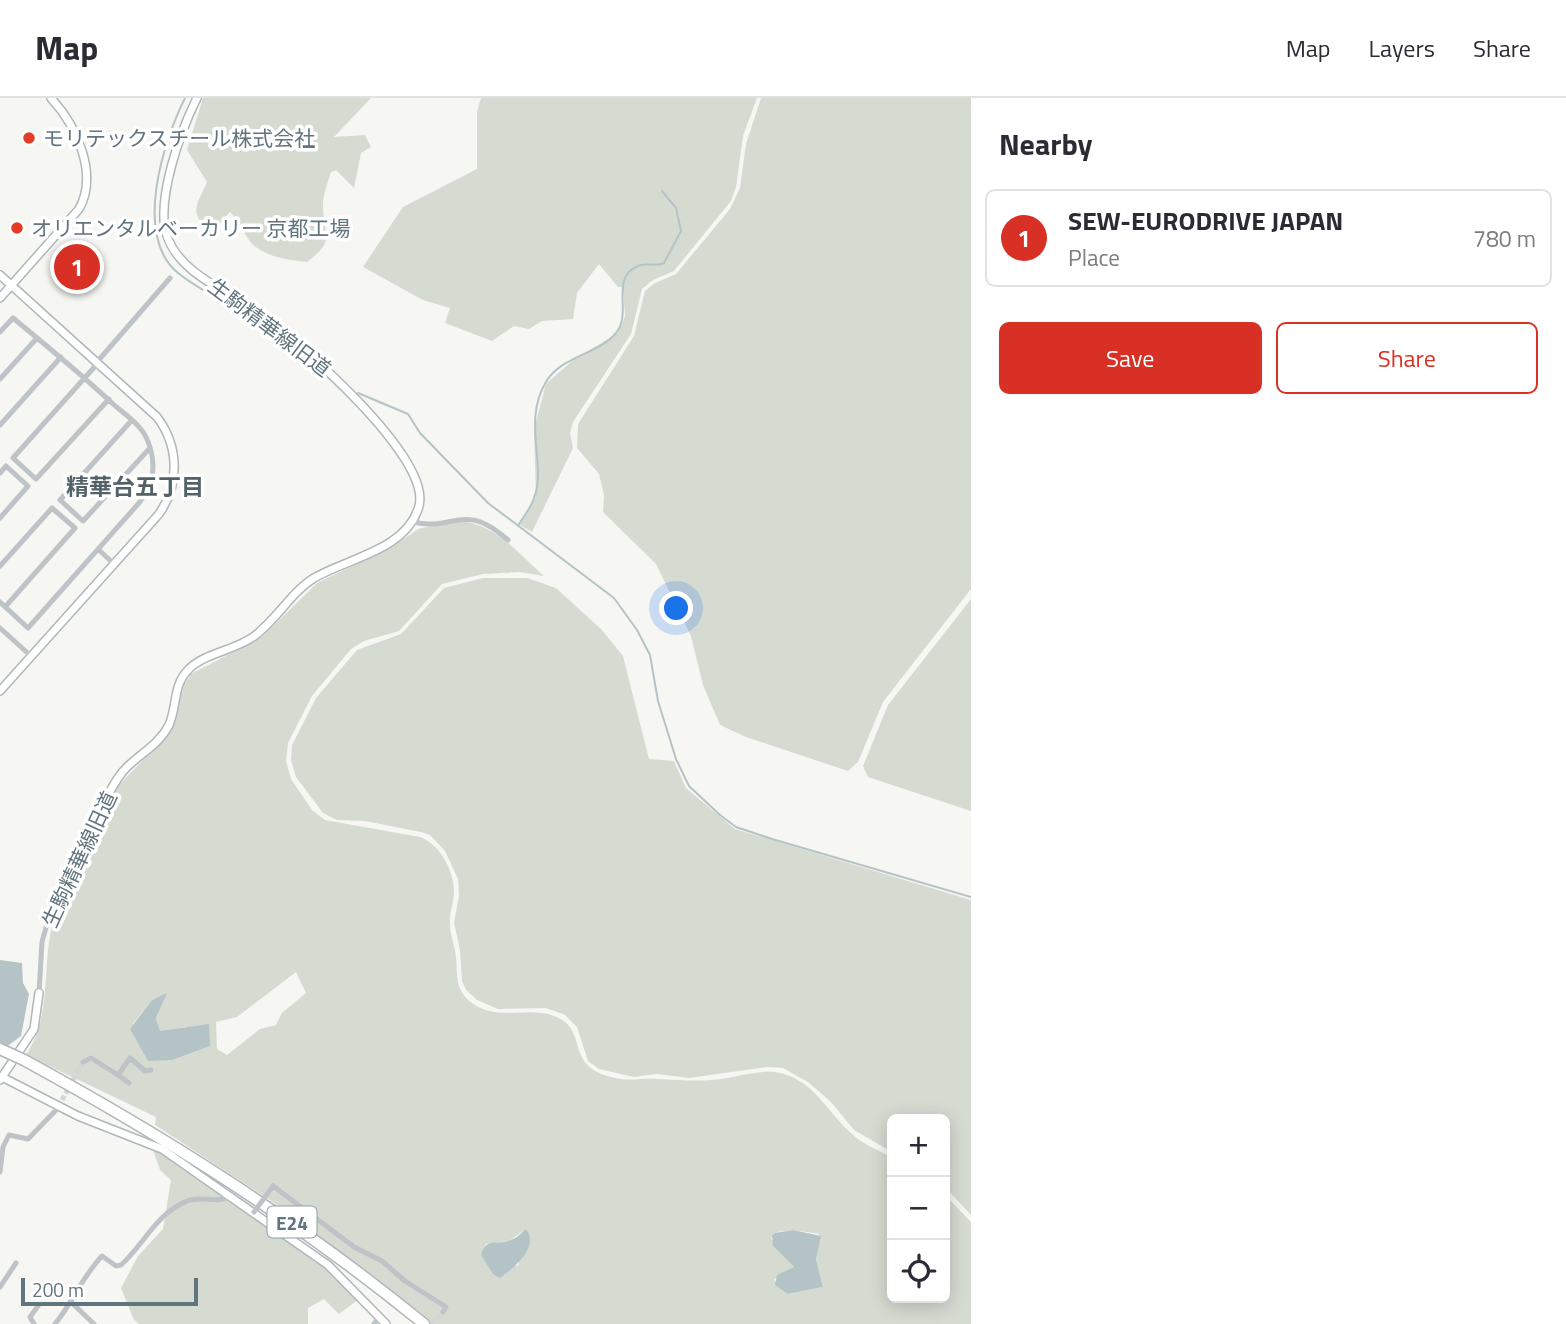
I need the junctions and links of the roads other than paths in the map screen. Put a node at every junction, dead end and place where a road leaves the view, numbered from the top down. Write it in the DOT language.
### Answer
graph roads {
  1 [pos="51,98"];
  2 [pos="197,98"];
  3 [pos="0,275"];
  4 [pos="170,278"];
  5 [pos="11,285"];
  6 [pos="0,298"];
  7 [pos="0,332"];
  8 [pos="37,338"];
  9 [pos="61,358"];
  10 [pos="97,362"];
  11 [pos="85,378"];
  12 [pos="0,379"];
  13 [pos="108,399"];
  14 [pos="132,420"];
  15 [pos="0,425"];
  16 [pos="150,448"];
  17 [pos="12,458"];
  18 [pos="5,466"];
  19 [pos="0,472"];
  20 [pos="0,518"];
  21 [pos="413,522"];
  22 [pos="508,540"];
  23 [pos="99,550"];
  24 [pos="114,564"];
  25 [pos="0,566"];
  26 [pos="3,605"];
  27 [pos="0,628"];
  28 [pos="31,656"];
  29 [pos="0,691"];
  30 [pos="100,810"];
  31 [pos="39,993"];
  32 [pos="0,1049"];
  33 [pos="83,1062"];
  34 [pos="151,1070"];
  35 [pos="118,1075"];
  36 [pos="1,1079"];
  37 [pos="129,1083"];
  38 [pos="60,1104"];
  39 [pos="152,1131"];
  40 [pos="0,1172"];
  41 [pos="229,1197"];
  42 [pos="253,1213"];
  43 [pos="16,1263"];
  44 [pos="0,1287"];
  45 [pos="72,1302"];
  46 [pos="37,1306"];
  47 [pos="443,1312"];
  48 [pos="376,1321"];
  49 [pos="34,1324"];
  50 [pos="55,1324"];
  51 [pos="94,1324"];
  52 [pos="386,1324"];
  53 [pos="417,1324"];
  54 [pos="424,1324"];
  1 -- 5 [label="street"];
  2 -- 21 [label="street, 生駒精華線旧道"];
  3 -- 5 [label="street"];
  4 -- 10 [label="street"];
  5 -- 6 [label="street"];
  5 -- 10 [label="street"];
  7 -- 8 [label="street"];
  8 -- 9 [label="street"];
  8 -- 12 [label="street"];
  9 -- 11 [label="street"];
  9 -- 15 [label="street"];
  10 -- 11 [label="street"];
  10 -- 24 [label="street"];
  11 -- 13 [label="street"];
  11 -- 17 [label="street"];
  13 -- 14 [label="street"];
  13 -- 17 [label="street"];
  14 -- 16 [label="street"];
  14 -- 16 [label="street"];
  16 -- 23 [label="street"];
  17 -- 18 [label="street"];
  18 -- 19 [label="street"];
  18 -- 20 [label="street"];
  21 -- 22 [label="street"];
  21 -- 30 [label="street, 生駒精華線旧道"];
  23 -- 24 [label="street"];
  23 -- 26 [label="street"];
  24 -- 28 [label="street"];
  25 -- 26 [label="street"];
  27 -- 28 [label="street"];
  28 -- 29 [label="street"];
  30 -- 31 [label="street, 生駒精華線旧道"];
  31 -- 36 [label="street, 生駒精華線旧道"];
  32 -- 39 [label="highway, E24, bridge"];
  33 -- 35 [label="street"];
  34 -- 35 [label="street"];
  35 -- 37 [label="street"];
  36 -- 38 [label="street"];
  38 -- 40 [label="street"];
  38 -- 41 [label="street"];
  39 -- 53 [label="highway, E24"];
  39 -- 54 [label="highway, E24"];
  41 -- 42 [label="street"];
  41 -- 45 [label="street"];
  42 -- 47 [label="street, bridge"];
  42 -- 48 [label="street"];
  43 -- 44 [label="street"];
  45 -- 50 [label="street"];
  45 -- 51 [label="street"];
  46 -- 49 [label="street"];
  48 -- 52 [label="street"];
}
